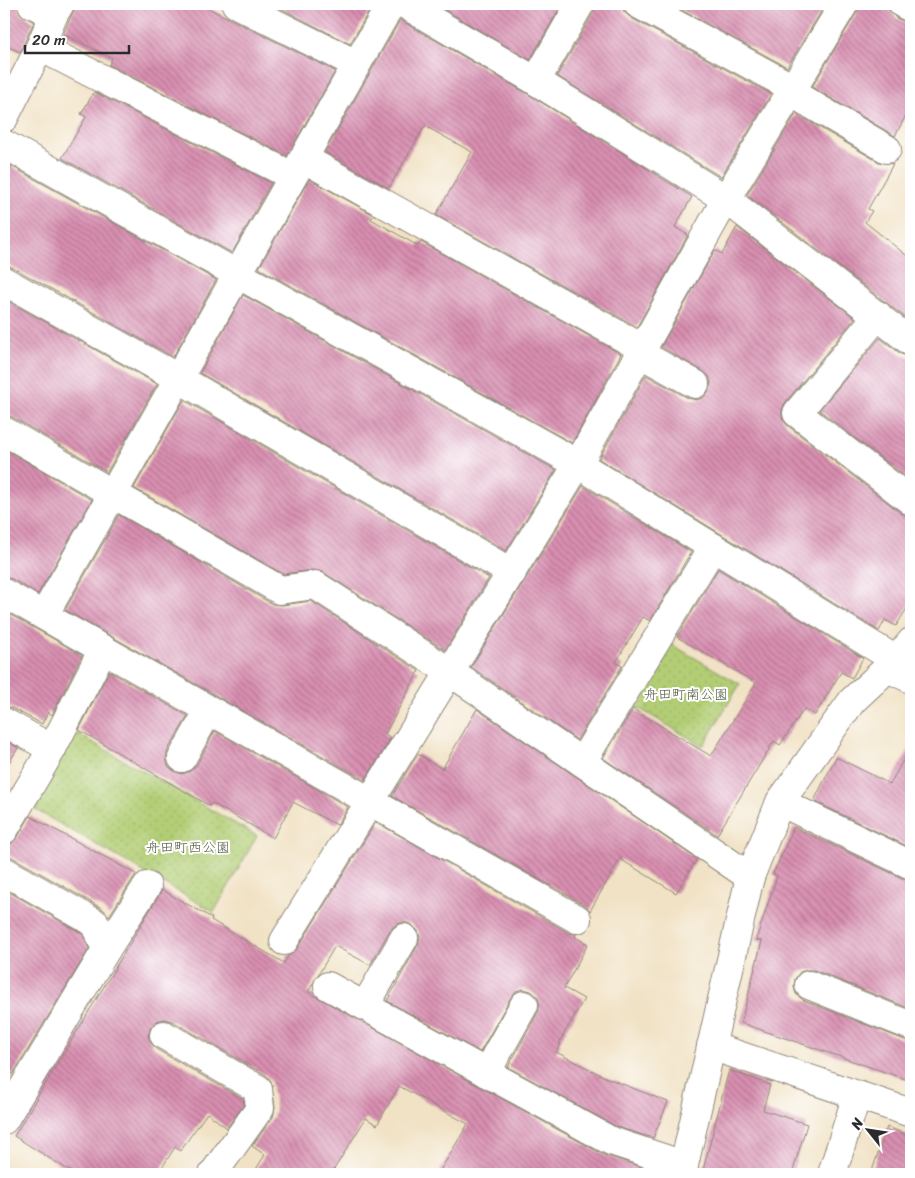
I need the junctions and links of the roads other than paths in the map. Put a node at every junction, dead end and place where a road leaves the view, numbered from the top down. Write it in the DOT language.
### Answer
graph roads {
  1 [pos="391,4"];
  2 [pos="404,4"];
  3 [pos="580,4"];
  4 [pos="638,4"];
  5 [pos="844,4"];
  6 [pos="903,4"];
  7 [pos="247,6"];
  8 [pos="48,7"];
  9 [pos="911,8"];
  10 [pos="40,47"];
  11 [pos="356,64"];
  12 [pos="536,81"];
  13 [pos="792,90"];
  14 [pos="4,118"];
  15 [pos="4,144"];
  16 [pos="887,148"];
  17 [pos="298,167"];
  18 [pos="726,199"];
  19 [pos="237,275"];
  20 [pos="4,281"];
  21 [pos="878,315"];
  22 [pos="911,342"];
  23 [pos="641,350"];
  24 [pos="178,378"];
  25 [pos="695,384"];
  26 [pos="4,431"];
  27 [pos="578,464"];
  28 [pos="112,494"];
  29 [pos="911,501"];
  30 [pos="713,547"];
  31 [pos="512,572"];
  32 [pos="4,593"];
  33 [pos="44,615"];
  34 [pos="103,649"];
  35 [pos="902,662"];
  36 [pos="450,672"];
  37 [pos="209,710"];
  38 [pos="4,722"];
  39 [pos="52,749"];
  40 [pos="182,758"];
  41 [pos="582,762"];
  42 [pos="780,802"];
  43 [pos="371,803"];
  44 [pos="4,830"];
  45 [pos="911,865"];
  46 [pos="4,872"];
  47 [pos="750,877"];
  48 [pos="147,886"];
  49 [pos="577,919"];
  50 [pos="404,938"];
  51 [pos="284,941"];
  52 [pos="106,950"];
  53 [pos="809,985"];
  54 [pos="328,986"];
  55 [pos="524,1005"];
  56 [pos="365,1006"];
  57 [pos="911,1026"];
  58 [pos="164,1035"];
  59 [pos="711,1046"];
  60 [pos="486,1073"];
  61 [pos="857,1094"];
  62 [pos="911,1113"];
  63 [pos="4,1120"];
  64 [pos="683,1169"];
  65 [pos="213,1174"];
  66 [pos="832,1174"];
  1 -- 11 [label="street"];
  2 -- 12 [label="street"];
  3 -- 12 [label="street"];
  4 -- 13 [label="street"];
  5 -- 13 [label="street"];
  6 -- 9 [label="street"];
  7 -- 11 [label="street"];
  8 -- 10 [label="street"];
  10 -- 14 [label="street"];
  10 -- 17 [label="street"];
  11 -- 17 [label="street"];
  12 -- 18 [label="street"];
  13 -- 16 [label="street"];
  13 -- 18 [label="street"];
  15 -- 19 [label="street"];
  17 -- 19 [label="street"];
  17 -- 23 [label="street"];
  18 -- 21 [label="street"];
  18 -- 23 [label="street"];
  19 -- 24 [label="street"];
  19 -- 27 [label="street"];
  20 -- 24 [label="street"];
  21 -- 22 [label="street"];
  21 -- 29 [label="street"];
  23 -- 25 [label="street"];
  23 -- 27 [label="street"];
  24 -- 28 [label="street"];
  24 -- 31 [label="street"];
  26 -- 28 [label="street"];
  27 -- 30 [label="street"];
  27 -- 31 [label="street"];
  28 -- 33 [label="street"];
  28 -- 36 [label="street"];
  30 -- 35 [label="street"];
  30 -- 41 [label="street"];
  31 -- 36 [label="street"];
  32 -- 33 [label="street"];
  33 -- 34 [label="street"];
  34 -- 37 [label="street"];
  34 -- 39 [label="street"];
  35 -- 42 [label="street"];
  36 -- 41 [label="street"];
  36 -- 43 [label="street"];
  37 -- 40 [label="street"];
  37 -- 43 [label="street"];
  38 -- 39 [label="street"];
  39 -- 44 [label="street"];
  41 -- 47 [label="street"];
  42 -- 45 [label="street"];
  42 -- 47 [label="street"];
  43 -- 49 [label="street"];
  43 -- 51 [label="street"];
  46 -- 52 [label="street"];
  47 -- 59 [label="street"];
  48 -- 52 [label="street"];
  50 -- 56 [label="street"];
  52 -- 63 [label="street"];
  53 -- 57 [label="street"];
  54 -- 56 [label="street"];
  55 -- 60 [label="street"];
  56 -- 60 [label="street"];
  58 -- 65 [label="street"];
  59 -- 61 [label="street"];
  59 -- 64 [label="street"];
  60 -- 64 [label="street"];
  61 -- 62 [label="street"];
  61 -- 66 [label="street"];
}
